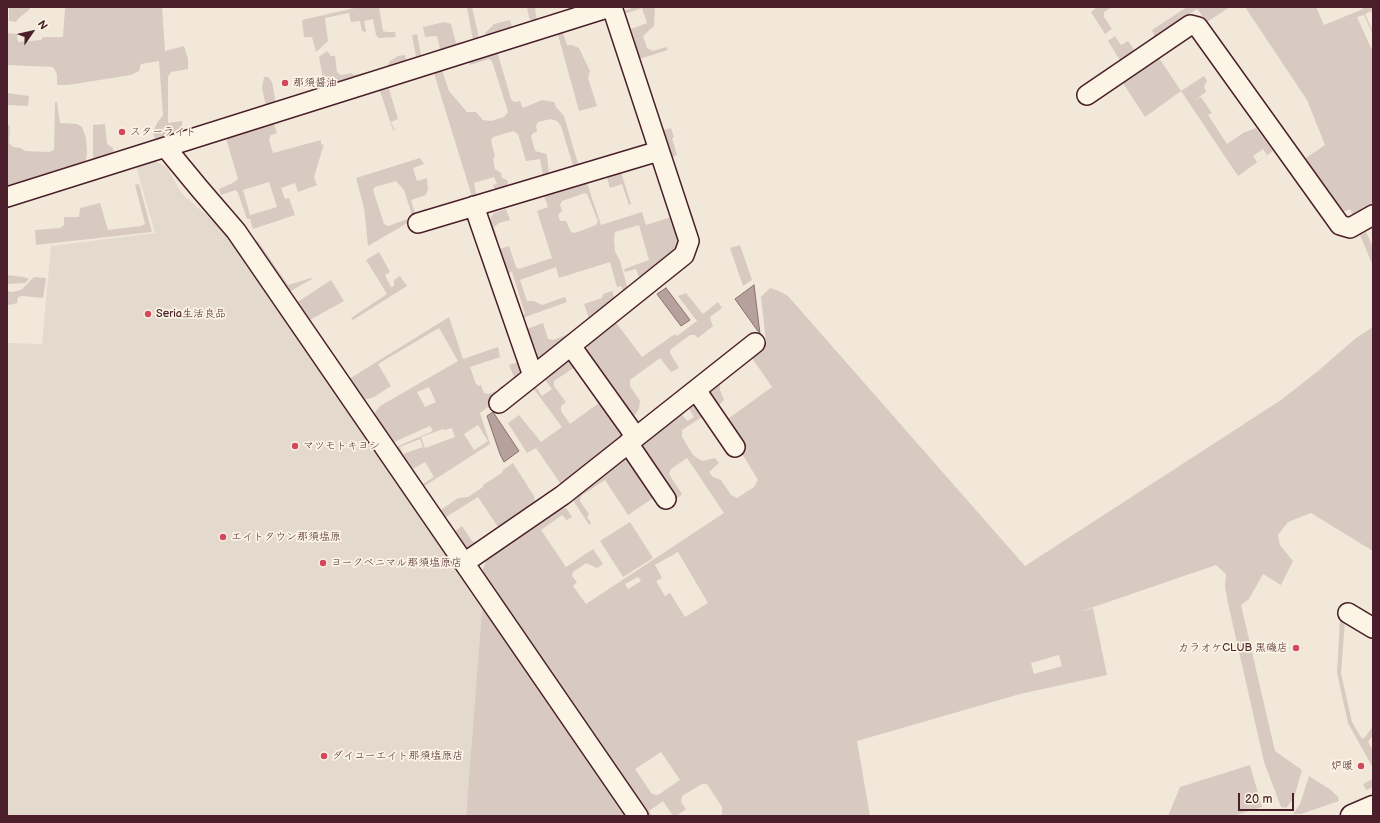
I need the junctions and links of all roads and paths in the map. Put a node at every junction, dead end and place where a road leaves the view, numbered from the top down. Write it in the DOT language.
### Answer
graph roads {
  1 [pos="611,7"];
  2 [pos="1087,95"];
  3 [pos="166,148"];
  4 [pos="659,151"];
  5 [pos="7,197"];
  6 [pos="474,206"];
  7 [pos="1373,215"];
  8 [pos="418,223"];
  9 [pos="755,343"];
  10 [pos="571,346"];
  11 [pos="532,376"];
  12 [pos="696,390"];
  13 [pos="499,403"];
  14 [pos="632,440"];
  15 [pos="735,447"];
  16 [pos="666,499"];
  17 [pos="464,563"];
  18 [pos="1348,613"];
  19 [pos="1373,628"];
  20 [pos="1373,807"];
  21 [pos="638,816"];
  22 [pos="1352,816"];
  1 -- 3 [label="street"];
  1 -- 4 [label="street"];
  2 -- 7 [label="street"];
  3 -- 5 [label="street"];
  3 -- 17 [label="street"];
  4 -- 6 [label="street"];
  4 -- 10 [label="street"];
  6 -- 8 [label="street"];
  6 -- 11 [label="street"];
  9 -- 12 [label="street"];
  10 -- 11 [label="street"];
  10 -- 14 [label="street"];
  11 -- 13 [label="street"];
  12 -- 14 [label="street"];
  12 -- 15 [label="street"];
  14 -- 16 [label="street"];
  14 -- 17 [label="street"];
  17 -- 21 [label="street"];
  18 -- 19 [label="street"];
  20 -- 22 [label="highway"];
}
